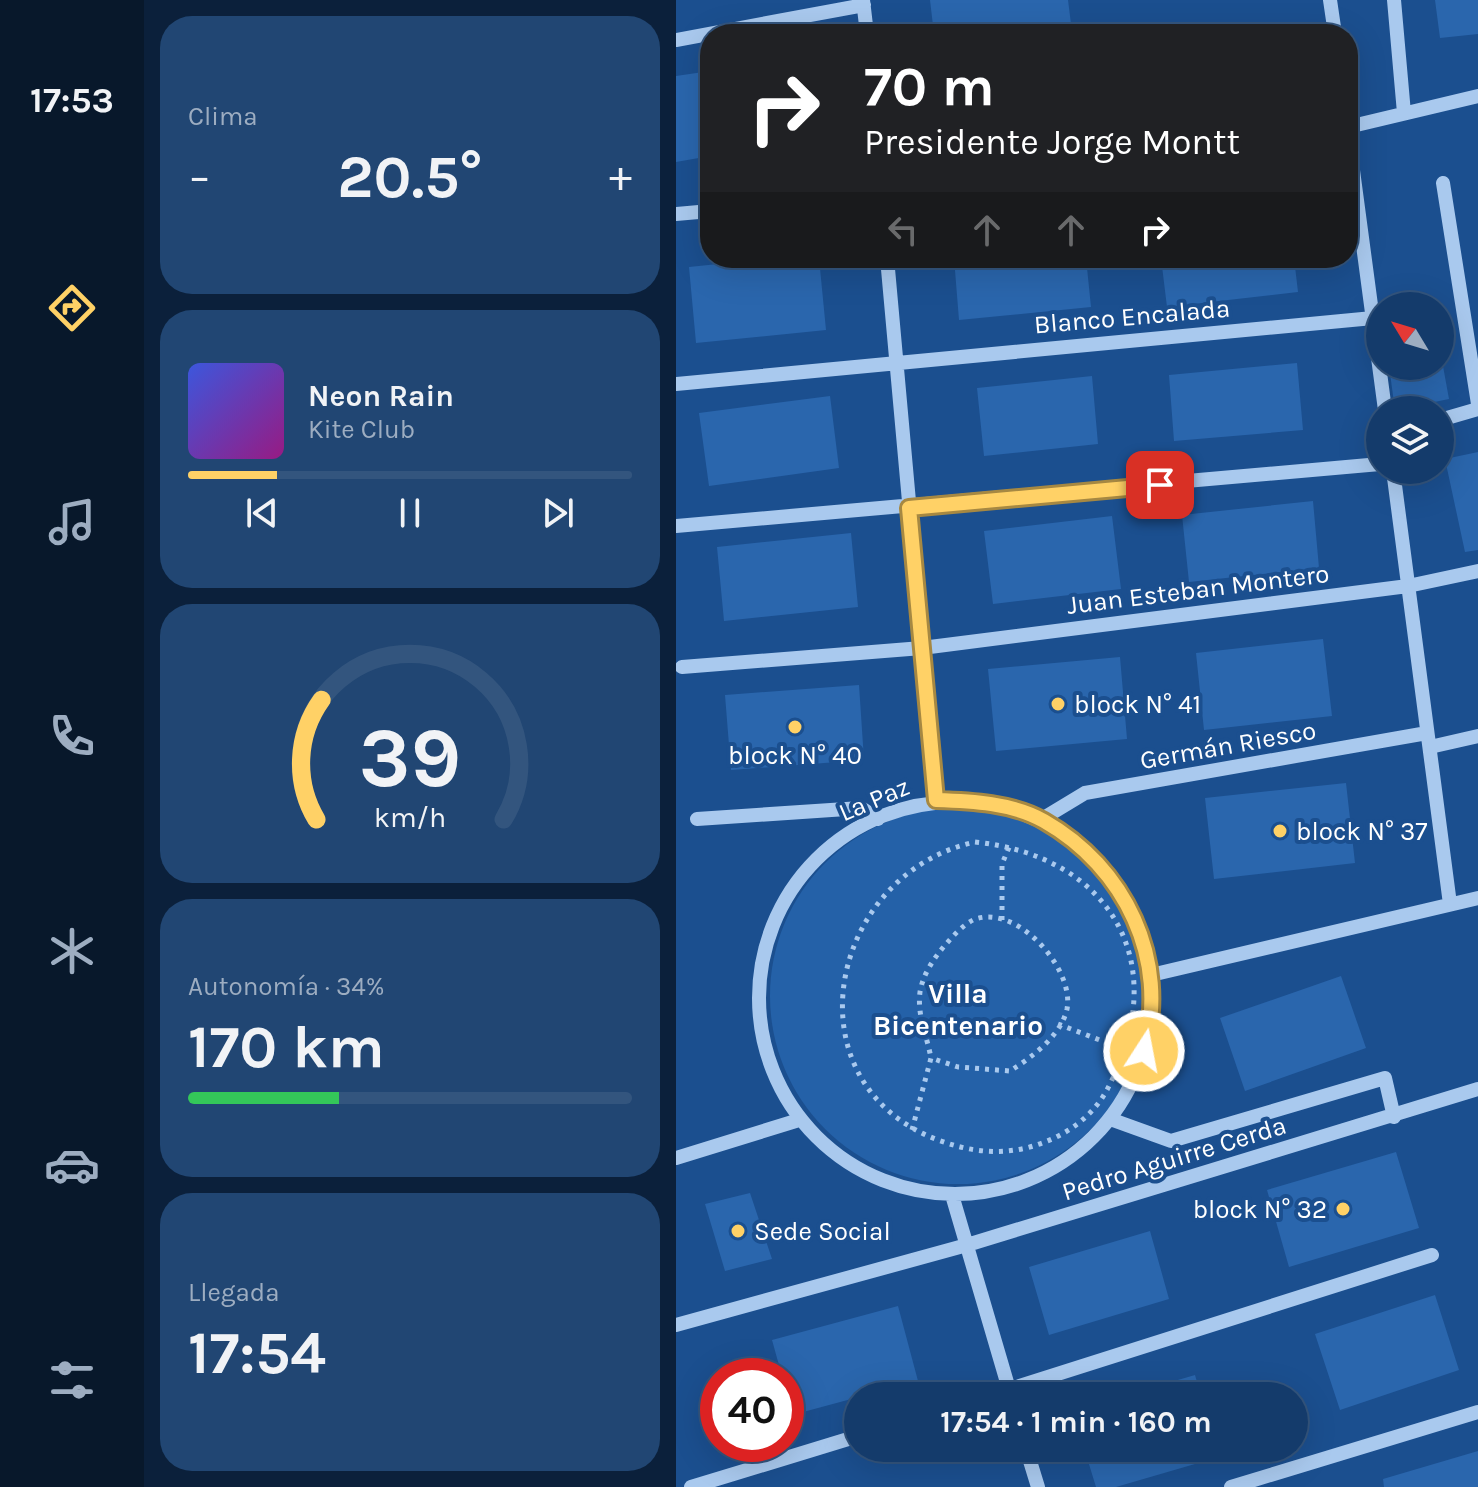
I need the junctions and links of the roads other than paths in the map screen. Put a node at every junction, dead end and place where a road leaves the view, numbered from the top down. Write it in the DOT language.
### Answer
graph roads {
  1 [pos="1330,0"];
  2 [pos="1394,0"];
  3 [pos="864,3"];
  4 [pos="757,24"];
  5 [pos="866,24"];
  6 [pos="1334,24"];
  7 [pos="700,35"];
  8 [pos="676,40"];
  9 [pos="1478,96"];
  10 [pos="1404,113"];
  11 [pos="1358,124"];
  12 [pos="1443,183"];
  13 [pos="700,212"];
  14 [pos="676,214"];
  15 [pos="1358,220"];
  16 [pos="888,268"];
  17 [pos="1369,292"];
  18 [pos="1366,319"];
  19 [pos="896,361"];
  20 [pos="676,384"];
  21 [pos="1478,407"];
  22 [pos="1454,415"];
  23 [pos="1366,465"];
  24 [pos="1395,484"];
  25 [pos="909,508"];
  26 [pos="676,526"];
  27 [pos="1478,571"];
  28 [pos="1408,586"];
  29 [pos="922,648"];
  30 [pos="682,667"];
  31 [pos="1478,736"];
  32 [pos="1428,740"];
  33 [pos="936,800"];
  34 [pos="697,819"];
  35 [pos="878,819"];
  36 [pos="1042,819"];
  37 [pos="1478,898"];
  38 [pos="1450,904"];
  39 [pos="1151,975"];
  40 [pos="1478,1089"];
  41 [pos="1394,1117"];
  42 [pos="1110,1119"];
  43 [pos="799,1120"];
  44 [pos="676,1158"];
  45 [pos="952,1195"];
  46 [pos="967,1245"];
  47 [pos="1432,1255"];
  48 [pos="676,1325"];
  49 [pos="1007,1382"];
  50 [pos="1044,1382"];
  51 [pos="1478,1412"];
  52 [pos="844,1440"];
  53 [pos="1030,1462"];
  54 [pos="691,1487"];
  55 [pos="1038,1487"];
  56 [pos="1231,1487"];
  1 -- 6 [label="street"];
  2 -- 10 [label="street"];
  3 -- 4 [label="street"];
  3 -- 5 [label="street"];
  7 -- 8 [label="street"];
  9 -- 10 [label="street"];
  10 -- 11 [label="street"];
  12 -- 21 [label="street"];
  13 -- 14 [label="street"];
  15 -- 17 [label="street"];
  16 -- 19 [label="street"];
  18 -- 19 [label="street, Blanco Encalada"];
  19 -- 20 [label="street, Blanco Encalada"];
  19 -- 25 [label="street"];
  21 -- 22 [label="street"];
  23 -- 25 [label="street"];
  24 -- 28 [label="street"];
  25 -- 26 [label="street"];
  25 -- 29 [label="street"];
  27 -- 28 [label="street, Juan Esteban Montero"];
  28 -- 29 [label="street, Juan Esteban Montero"];
  28 -- 32 [label="street"];
  29 -- 30 [label="street, Juan Esteban Montero"];
  29 -- 33 [label="street"];
  31 -- 32 [label="street, Germán Riesco"];
  32 -- 36 [label="street, Germán Riesco"];
  32 -- 38 [label="street"];
  33 -- 35 [label="street, La Paz"];
  33 -- 36 [label="street, La Paz"];
  34 -- 35 [label="street"];
  35 -- 43 [label="street, La Paz"];
  36 -- 39 [label="street, La Paz"];
  37 -- 38 [label="street"];
  38 -- 39 [label="street"];
  39 -- 42 [label="street, La Paz"];
  40 -- 41 [label="street, Pedro Aguirre Cerda"];
  41 -- 42 [label="street"];
  41 -- 46 [label="street, Pedro Aguirre Cerda"];
  42 -- 45 [label="street, La Paz"];
  43 -- 44 [label="street"];
  43 -- 45 [label="street, La Paz"];
  45 -- 46 [label="street"];
  46 -- 48 [label="street, Pedro Aguirre Cerda"];
  46 -- 49 [label="street"];
  47 -- 50 [label="street"];
  51 -- 56 [label="street"];
  52 -- 54 [label="street"];
  53 -- 55 [label="street"];
}
